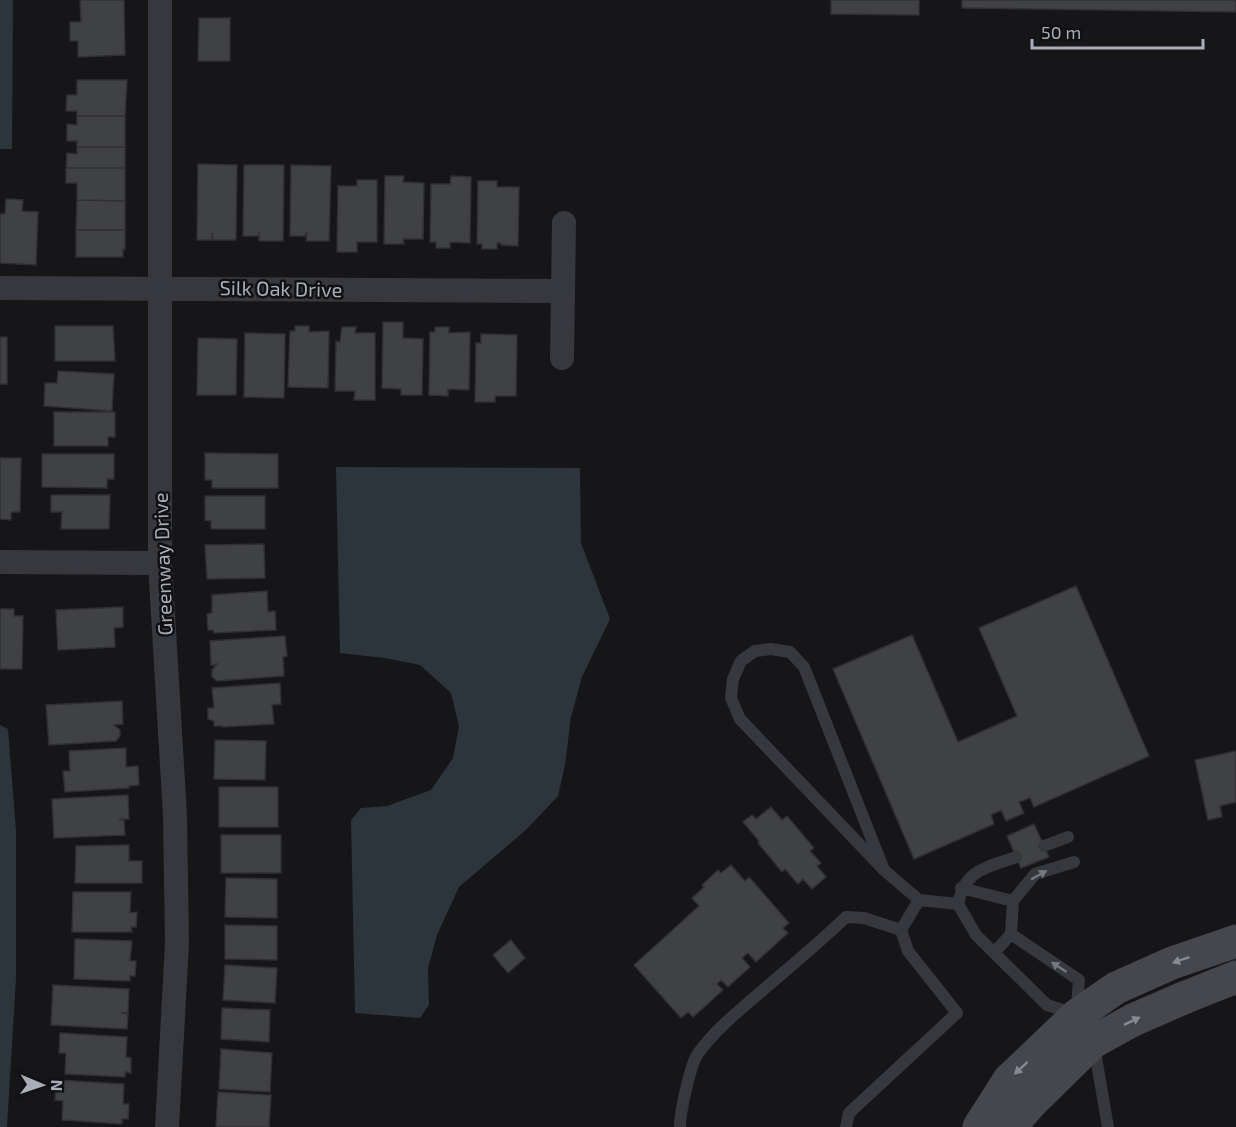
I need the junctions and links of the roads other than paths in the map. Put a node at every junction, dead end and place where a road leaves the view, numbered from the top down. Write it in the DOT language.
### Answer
graph roads {
  1 [pos="159,0"];
  2 [pos="564,223"];
  3 [pos="0,288"];
  4 [pos="159,288"];
  5 [pos="563,291"];
  6 [pos="562,358"];
  7 [pos="0,562"];
  8 [pos="160,563"];
  9 [pos="1068,837"];
  10 [pos="1044,846"];
  11 [pos="1016,857"];
  12 [pos="1074,862"];
  13 [pos="884,870"];
  14 [pos="961,888"];
  15 [pos="919,900"];
  16 [pos="1012,901"];
  17 [pos="958,904"];
  18 [pos="901,930"];
  19 [pos="1011,934"];
  20 [pos="1236,941"];
  21 [pos="994,953"];
  22 [pos="1236,977"];
  23 [pos="1085,1028"];
  24 [pos="167,1127"];
  25 [pos="680,1127"];
  26 [pos="846,1127"];
  27 [pos="979,1127"];
  28 [pos="1010,1127"];
  29 [pos="1108,1127"];
  1 -- 4 [label="street, Greenway Drive"];
  2 -- 5 [label="street"];
  3 -- 4 [label="street, Silk Oak Drive"];
  4 -- 5 [label="street, Silk Oak Drive"];
  4 -- 8 [label="street, Greenway Drive"];
  5 -- 6 [label="street"];
  7 -- 8 [label="street"];
  8 -- 24 [label="street, Greenway Drive"];
  9 -- 10 [label="lane"];
  11 -- 14 [label="lane"];
  16 -- 12 [label="lane, one-way"];
  13 -- 13 [label="lane"];
  13 -- 15 [label="lane"];
  14 -- 16 [label="lane"];
  14 -- 17 [label="lane"];
  15 -- 17 [label="lane"];
  15 -- 18 [label="lane"];
  16 -- 19 [label="lane"];
  17 -- 21 [label="lane"];
  18 -- 25 [label="lane"];
  18 -- 26 [label="lane"];
  19 -- 21 [label="lane"];
  23 -- 19 [label="lane, one-way"];
  20 -- 23 [label="street, one-way"];
  21 -- 23 [label="lane"];
  23 -- 22 [label="street, one-way"];
  23 -- 27 [label="street, one-way"];
  23 -- 28 [label="street"];
  23 -- 29 [label="lane"];
}
